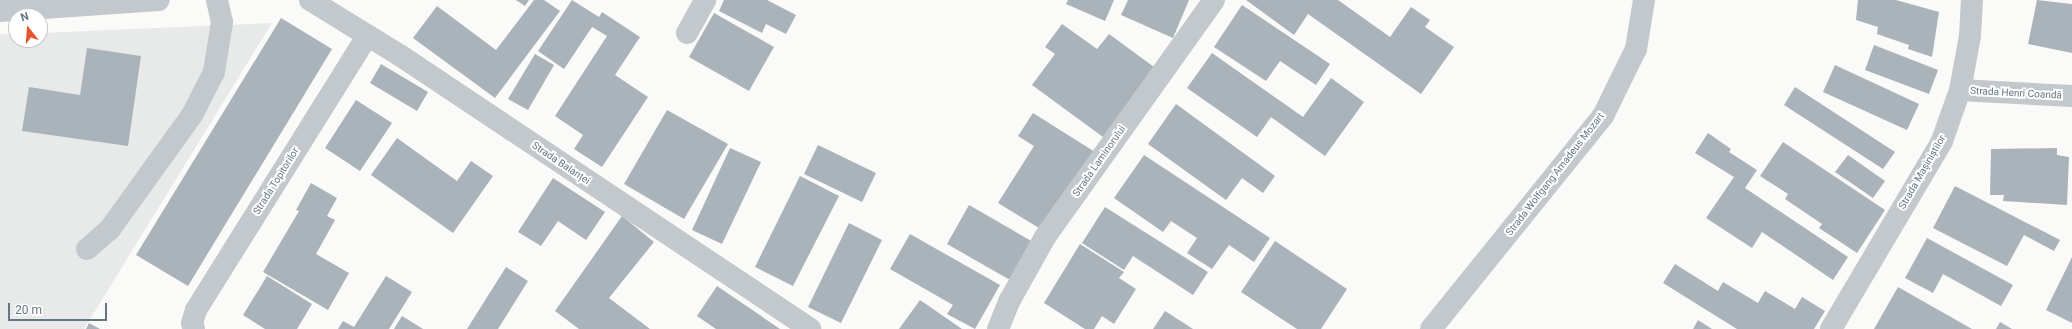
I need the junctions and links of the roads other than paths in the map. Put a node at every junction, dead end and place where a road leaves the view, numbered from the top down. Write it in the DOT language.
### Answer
graph roads {
  1 [pos="159,0"];
  2 [pos="218,0"];
  3 [pos="310,0"];
  4 [pos="705,0"];
  5 [pos="1214,0"];
  6 [pos="1644,0"];
  7 [pos="1972,0"];
  8 [pos="0,11"];
  9 [pos="687,33"];
  10 [pos="368,35"];
  11 [pos="1960,90"];
  12 [pos="2072,96"];
  13 [pos="87,249"];
  14 [pos="194,329"];
  15 [pos="810,329"];
  16 [pos="998,329"];
  17 [pos="1431,329"];
  18 [pos="1831,329"];
  1 -- 8 [label="street"];
  2 -- 13 [label="street"];
  3 -- 10 [label="street, Strada Balanței"];
  4 -- 9 [label="street"];
  5 -- 16 [label="street, Strada Laminorului"];
  6 -- 17 [label="street, Strada Wolfgang Amadeus Mozart"];
  7 -- 11 [label="street, Strada Mașiniștilor"];
  10 -- 14 [label="street, Strada Topitorilor"];
  10 -- 15 [label="street, Strada Balanței"];
  11 -- 12 [label="street, Strada Henri Coandă"];
  11 -- 18 [label="street, Strada Mașiniștilor"];
}
